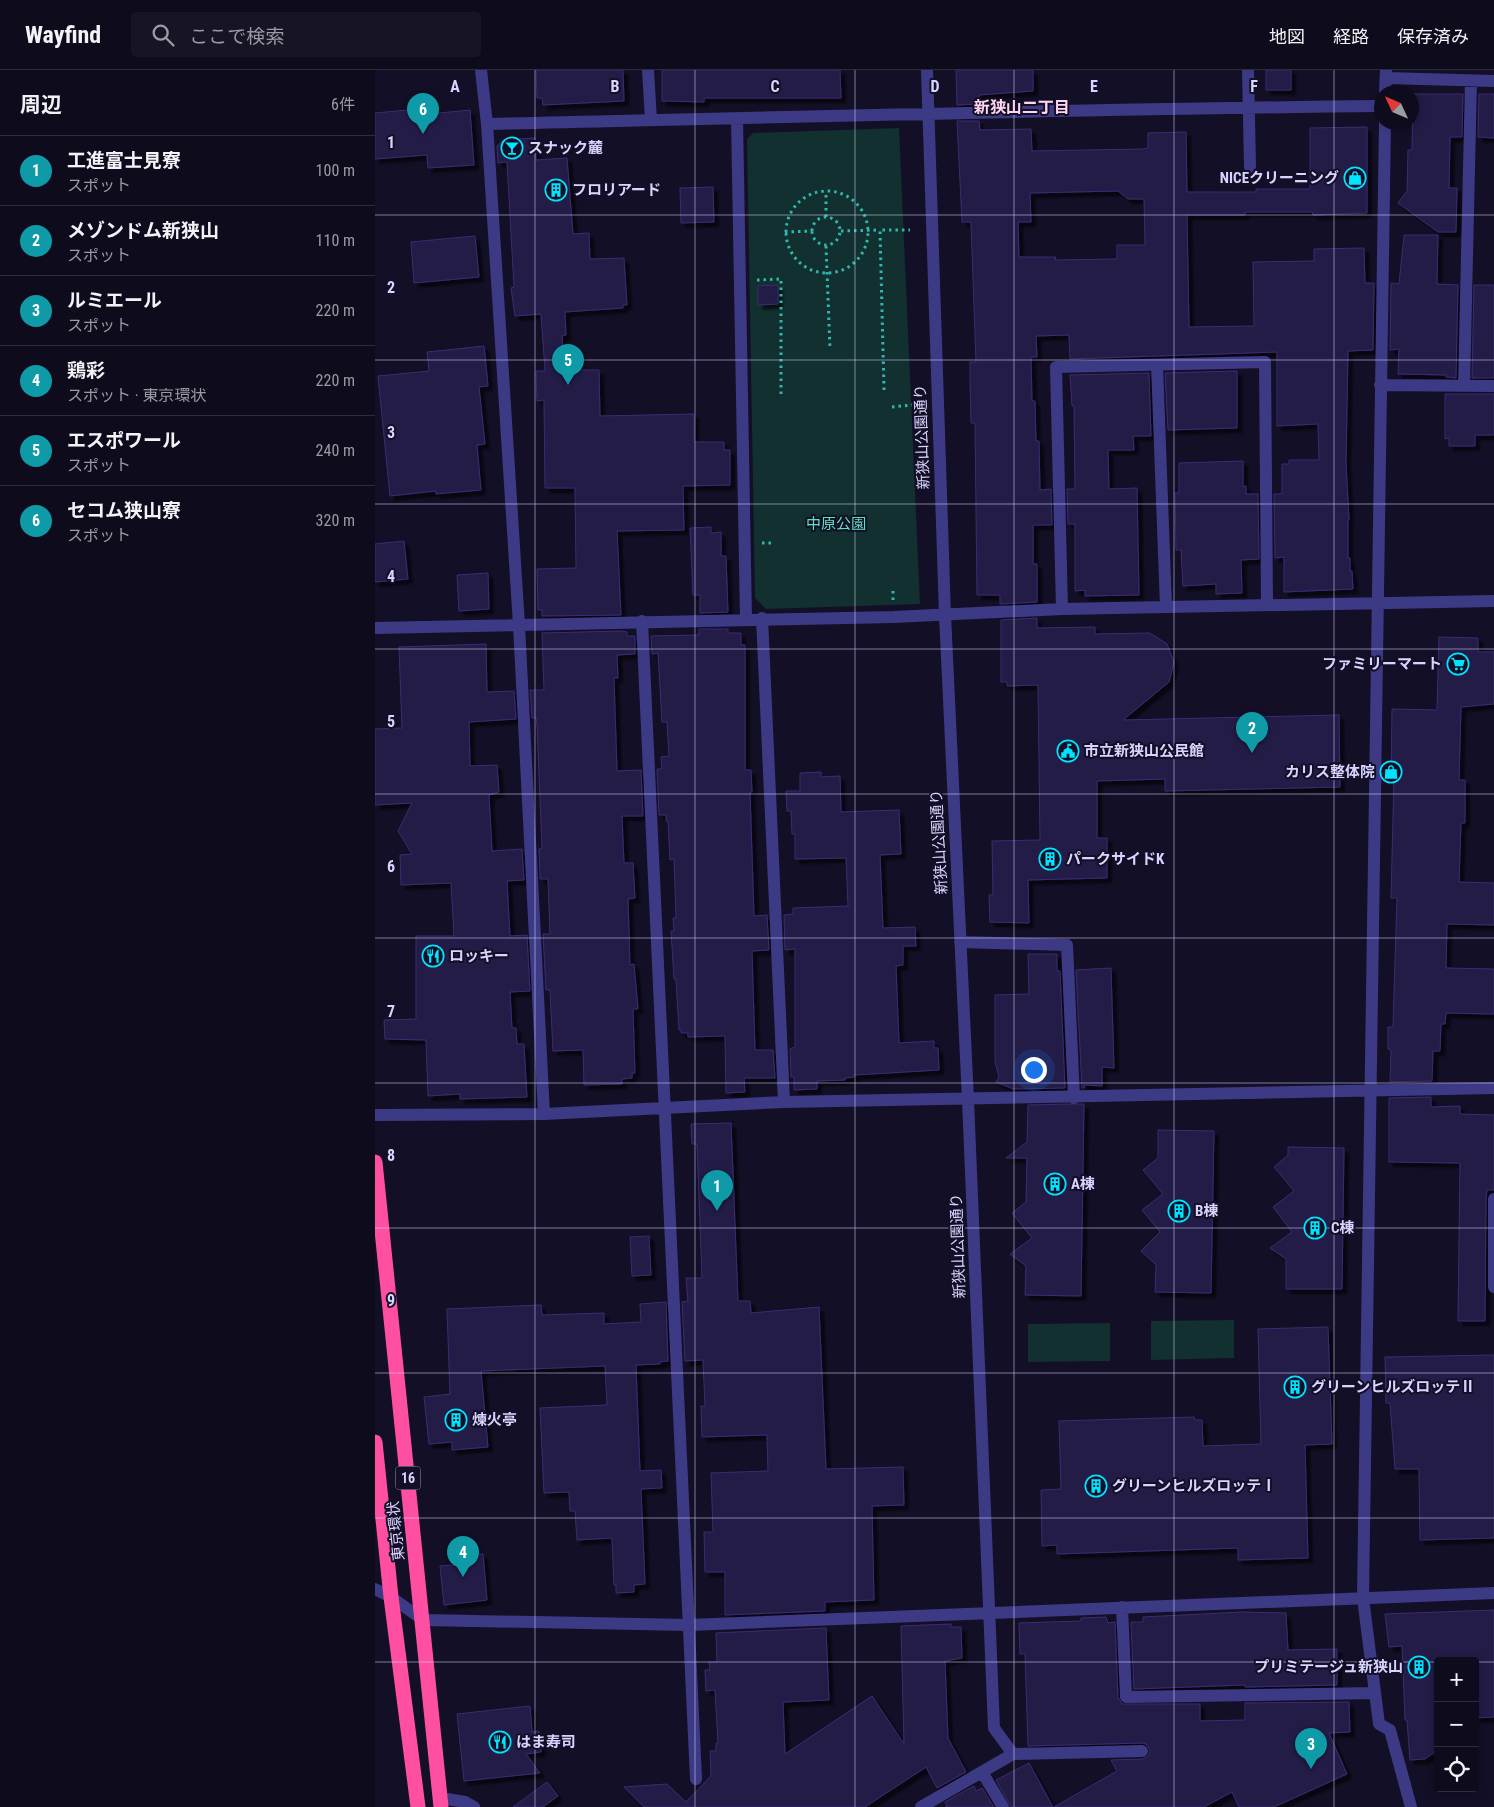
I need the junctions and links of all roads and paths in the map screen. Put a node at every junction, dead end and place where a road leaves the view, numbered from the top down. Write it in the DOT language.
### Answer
graph roads {
  1 [pos="481,70"];
  2 [pos="648,70"];
  3 [pos="927,70"];
  4 [pos="1248,70"];
  5 [pos="1386,74"];
  6 [pos="1471,81"];
  7 [pos="1494,81"];
  8 [pos="1374,106"];
  9 [pos="1249,107"];
  10 [pos="929,113"];
  11 [pos="651,120"];
  12 [pos="737,120"];
  13 [pos="487,124"];
  14 [pos="1385,130"];
  15 [pos="1250,167"];
  16 [pos="826,191"];
  17 [pos="826,217"];
  18 [pos="880,230"];
  19 [pos="910,230"];
  20 [pos="812,231"];
  21 [pos="841,231"];
  22 [pos="785,232"];
  23 [pos="868,232"];
  24 [pos="826,246"];
  25 [pos="827,273"];
  26 [pos="751,280"];
  27 [pos="830,348"];
  28 [pos="1157,365"];
  29 [pos="1380,385"];
  30 [pos="1464,386"];
  31 [pos="1494,386"];
  32 [pos="884,390"];
  33 [pos="781,394"];
  34 [pos="938,404"];
  35 [pos="891,407"];
  36 [pos="1494,601"];
  37 [pos="1267,604"];
  38 [pos="1378,604"];
  39 [pos="1166,607"];
  40 [pos="1062,609"];
  41 [pos="945,615"];
  42 [pos="762,618"];
  43 [pos="746,620"];
  44 [pos="642,621"];
  45 [pos="519,625"];
  46 [pos="375,628"];
  47 [pos="961,942"];
  48 [pos="1494,1088"];
  49 [pos="1370,1090"];
  50 [pos="1074,1098"];
  51 [pos="968,1100"];
  52 [pos="784,1102"];
  53 [pos="664,1107"];
  54 [pos="544,1114"];
  55 [pos="375,1115"];
  56 [pos="375,1162"];
  57 [pos="1494,1199"];
  58 [pos="1494,1287"];
  59 [pos="375,1442"];
  60 [pos="375,1589"];
  61 [pos="1494,1593"];
  62 [pos="391,1597"];
  63 [pos="1363,1598"];
  64 [pos="1122,1607"];
  65 [pos="989,1612"];
  66 [pos="423,1620"];
  67 [pos="689,1625"];
  68 [pos="1375,1693"];
  69 [pos="1142,1751"];
  70 [pos="1013,1754"];
  71 [pos="982,1772"];
  72 [pos="696,1779"];
  73 [pos="441,1802"];
  74 [pos="418,1807"];
  75 [pos="474,1807"];
  76 [pos="921,1807"];
  77 [pos="1003,1807"];
  78 [pos="1411,1807"];
  1 -- 13 [label="street"];
  2 -- 11 [label="street"];
  3 -- 10 [label="street, 新狭山公園通り"];
  4 -- 9 [label="street"];
  5 -- 6 [label="street"];
  6 -- 7 [label="street"];
  6 -- 30 [label="street"];
  8 -- 9 [label="street"];
  9 -- 10 [label="street"];
  9 -- 15 [label="street"];
  10 -- 12 [label="street"];
  10 -- 34 [label="street, 新狭山公園通り"];
  11 -- 12 [label="street"];
  11 -- 13 [label="street"];
  12 -- 43 [label="street"];
  13 -- 45 [label="street"];
  14 -- 29 [label="street"];
  16 -- 17 [label="path"];
  16 -- 22 [label="path"];
  16 -- 23 [label="path"];
  17 -- 20 [label="path"];
  17 -- 21 [label="path"];
  18 -- 19 [label="path"];
  18 -- 23 [label="path"];
  18 -- 32 [label="path"];
  20 -- 22 [label="path"];
  20 -- 24 [label="path"];
  21 -- 23 [label="path"];
  21 -- 24 [label="path"];
  22 -- 25 [label="path"];
  23 -- 25 [label="path"];
  24 -- 25 [label="path"];
  25 -- 27 [label="path"];
  26 -- 33 [label="path"];
  28 -- 37 [label="street"];
  28 -- 39 [label="street"];
  28 -- 40 [label="street"];
  29 -- 30 [label="street"];
  29 -- 38 [label="street"];
  30 -- 31 [label="street"];
  34 -- 35 [label="path"];
  34 -- 41 [label="street, 新狭山公園通り"];
  36 -- 38 [label="street"];
  37 -- 38 [label="street"];
  37 -- 39 [label="street"];
  38 -- 49 [label="street"];
  39 -- 40 [label="street"];
  40 -- 41 [label="street"];
  41 -- 42 [label="street"];
  41 -- 47 [label="street, 新狭山公園通り"];
  42 -- 43 [label="street"];
  42 -- 52 [label="street"];
  43 -- 44 [label="street"];
  44 -- 45 [label="street"];
  44 -- 53 [label="street"];
  45 -- 46 [label="street"];
  45 -- 54 [label="street"];
  47 -- 50 [label="street"];
  47 -- 51 [label="street, 新狭山公園通り"];
  48 -- 49 [label="street"];
  49 -- 50 [label="street"];
  49 -- 63 [label="street"];
  50 -- 51 [label="street"];
  51 -- 52 [label="street"];
  51 -- 65 [label="street, 新狭山公園通り"];
  52 -- 53 [label="street"];
  53 -- 54 [label="street"];
  53 -- 67 [label="street"];
  54 -- 55 [label="street"];
  56 -- 66 [label="highway, 東京環状 / 16"];
  57 -- 58 [label="street"];
  59 -- 62 [label="highway, 東京環状 / 16"];
  60 -- 62 [label="street"];
  61 -- 63 [label="street"];
  62 -- 66 [label="street"];
  62 -- 74 [label="highway, 東京環状 / 16"];
  63 -- 64 [label="street"];
  63 -- 68 [label="street"];
  64 -- 65 [label="street"];
  64 -- 68 [label="street"];
  65 -- 67 [label="street"];
  65 -- 70 [label="street, 新狭山公園通り"];
  66 -- 67 [label="street"];
  66 -- 73 [label="highway, 東京環状 / 16"];
  67 -- 72 [label="street"];
  68 -- 78 [label="street"];
  69 -- 70 [label="street"];
  70 -- 71 [label="street"];
  71 -- 76 [label="street"];
  71 -- 77 [label="street"];
  73 -- 75 [label="street"];
}
